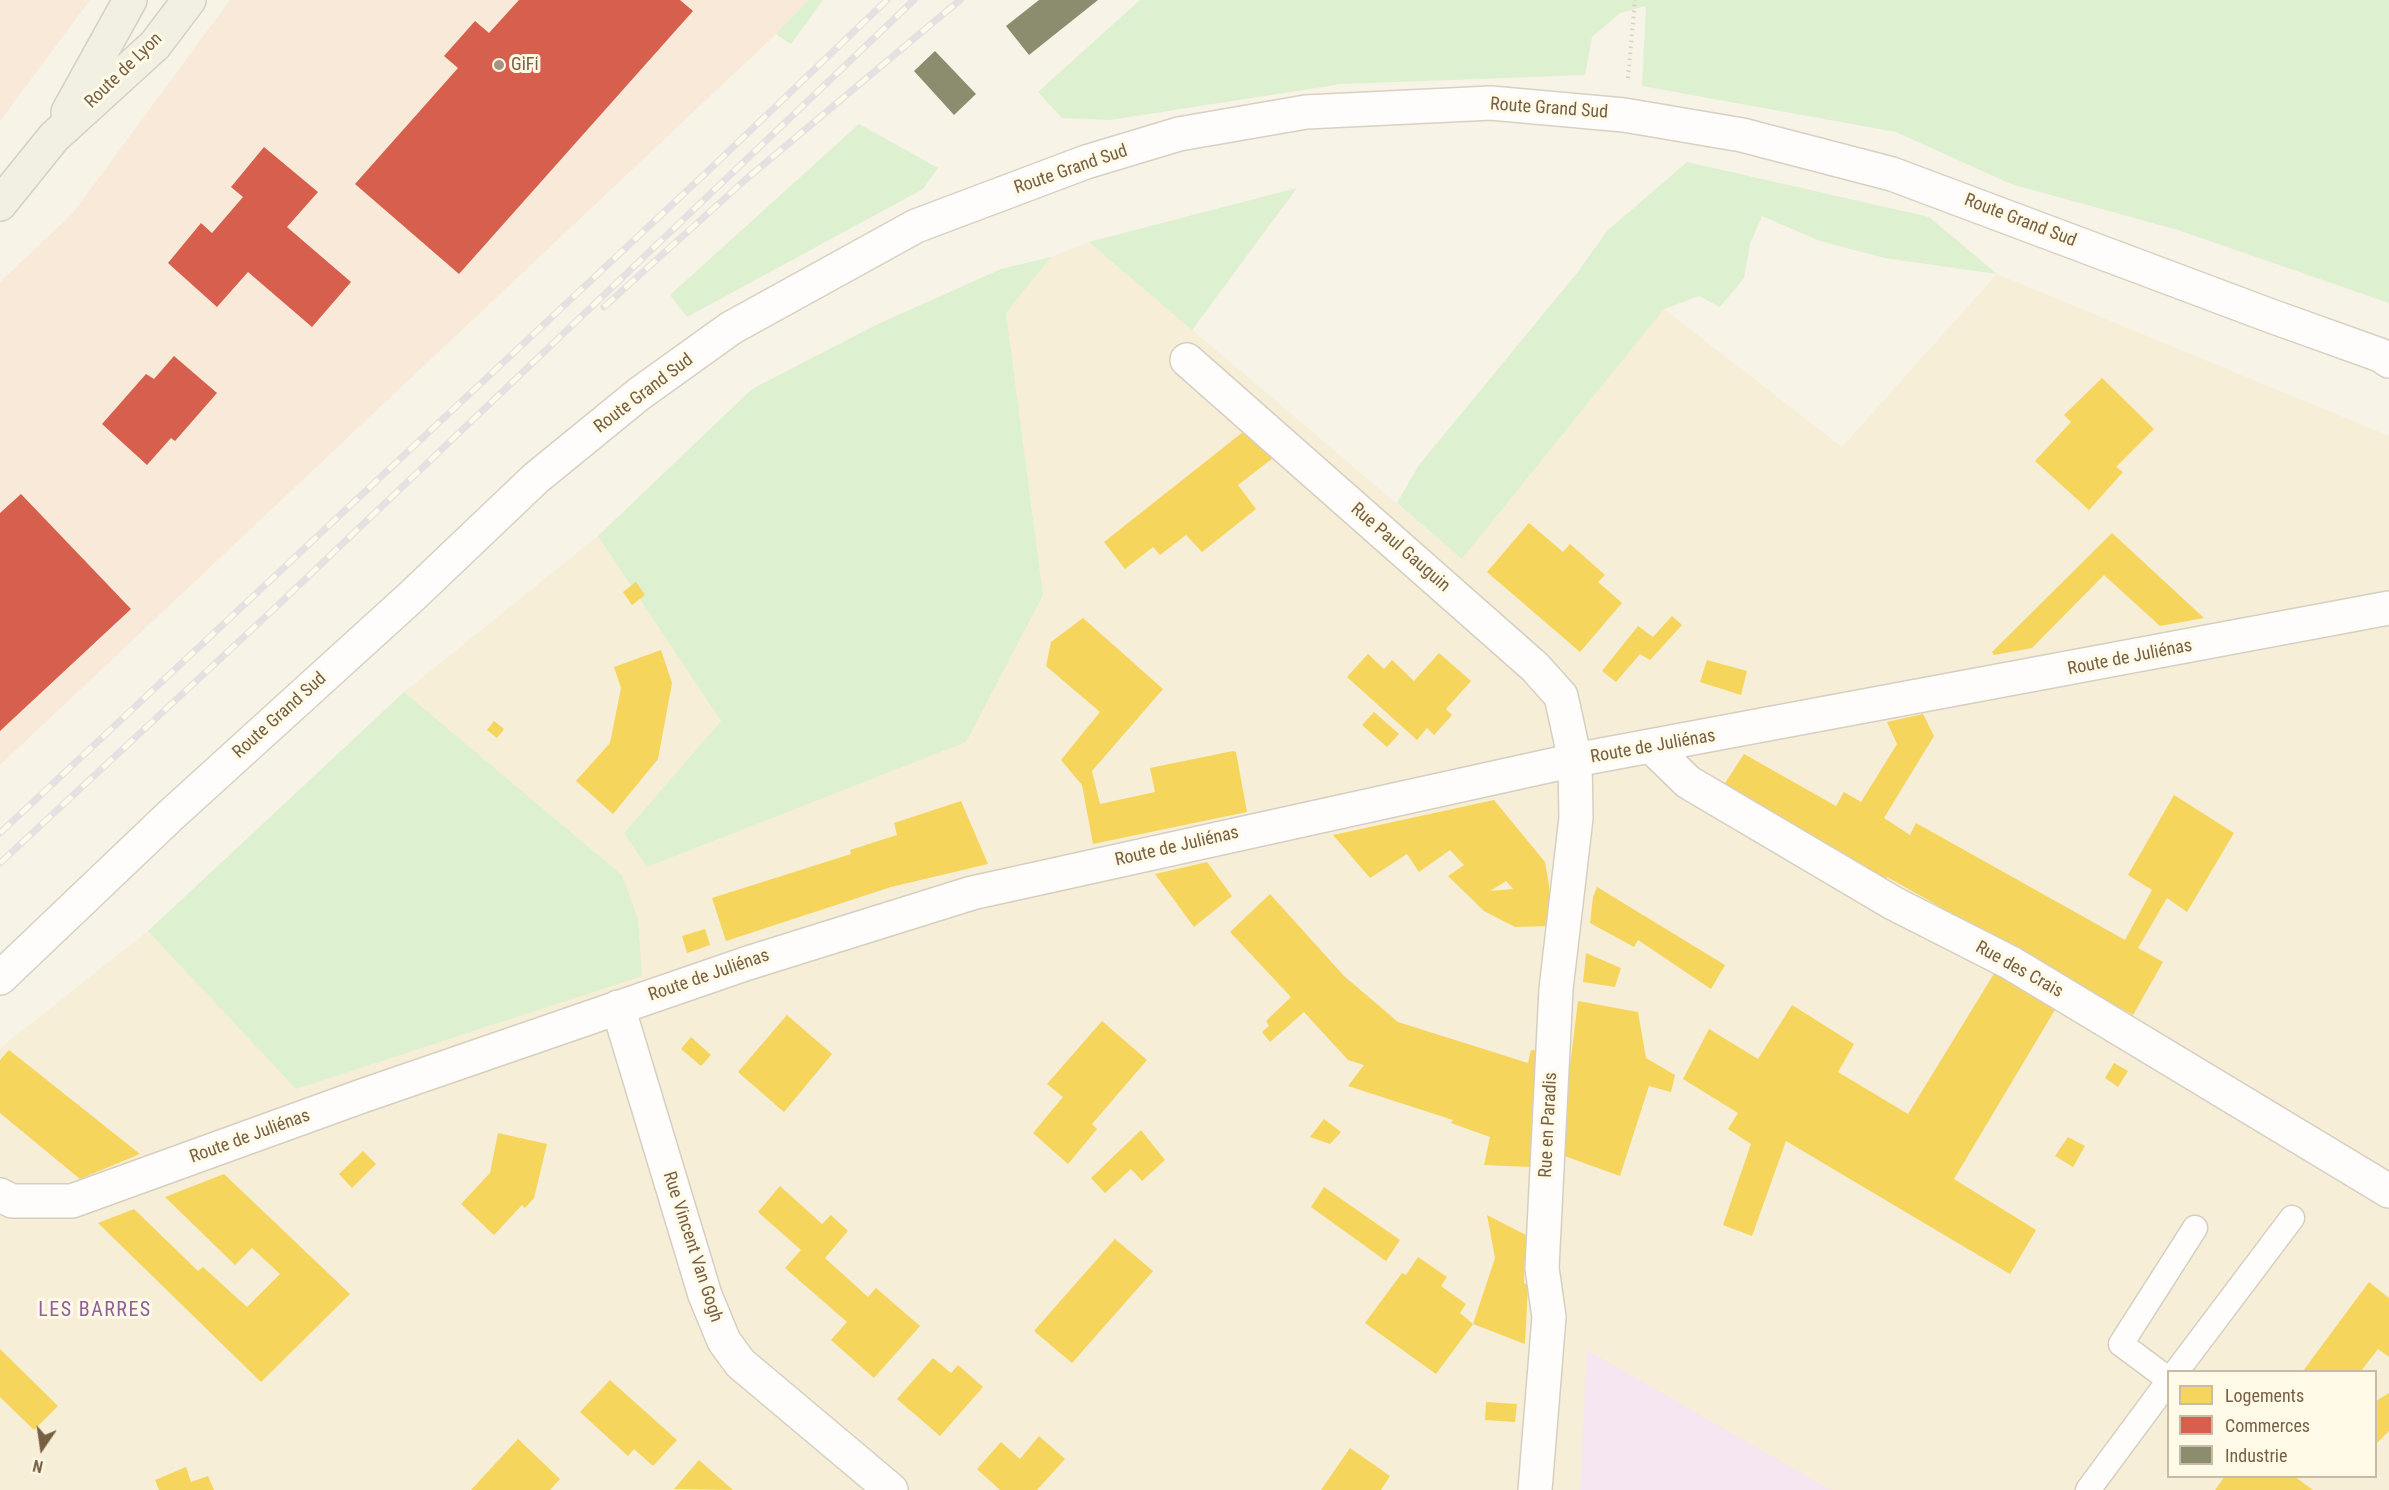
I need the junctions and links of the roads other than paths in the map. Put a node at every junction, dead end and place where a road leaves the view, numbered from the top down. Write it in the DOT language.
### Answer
graph roads {
  1 [pos="130,0"];
  2 [pos="189,0"];
  3 [pos="54,137"];
  4 [pos="0,204"];
  5 [pos="2386,357"];
  6 [pos="1187,360"];
  7 [pos="2389,608"];
  8 [pos="1652,747"];
  9 [pos="1575,760"];
  10 [pos="0,978"];
  11 [pos="618,1007"];
  12 [pos="2389,1191"];
  13 [pos="0,1195"];
  14 [pos="2292,1218"];
  15 [pos="2195,1228"];
  16 [pos="2177,1370"];
  17 [pos="2167,1379"];
  18 [pos="2167,1384"];
  19 [pos="891,1490"];
  20 [pos="1535,1490"];
  21 [pos="2088,1490"];
  1 -- 3 [label="main road, Route de Lyon"];
  2 -- 3 [label="main road, Route de Lyon"];
  3 -- 4 [label="main road, Route de Lyon"];
  5 -- 10 [label="street, Route Grand Sud"];
  6 -- 9 [label="street, Rue Paul Gauguin"];
  7 -- 8 [label="street, Route de Juliénas"];
  8 -- 9 [label="street, Route de Juliénas"];
  8 -- 12 [label="street, Rue des Crais"];
  9 -- 11 [label="street, Route de Juliénas"];
  9 -- 20 [label="street, Rue en Paradis"];
  11 -- 13 [label="street, Route de Juliénas"];
  11 -- 19 [label="street, Rue Vincent Van Gogh"];
  14 -- 16 [label="lane"];
  15 -- 17 [label="lane"];
  18 -- 21 [label="lane"];
}
